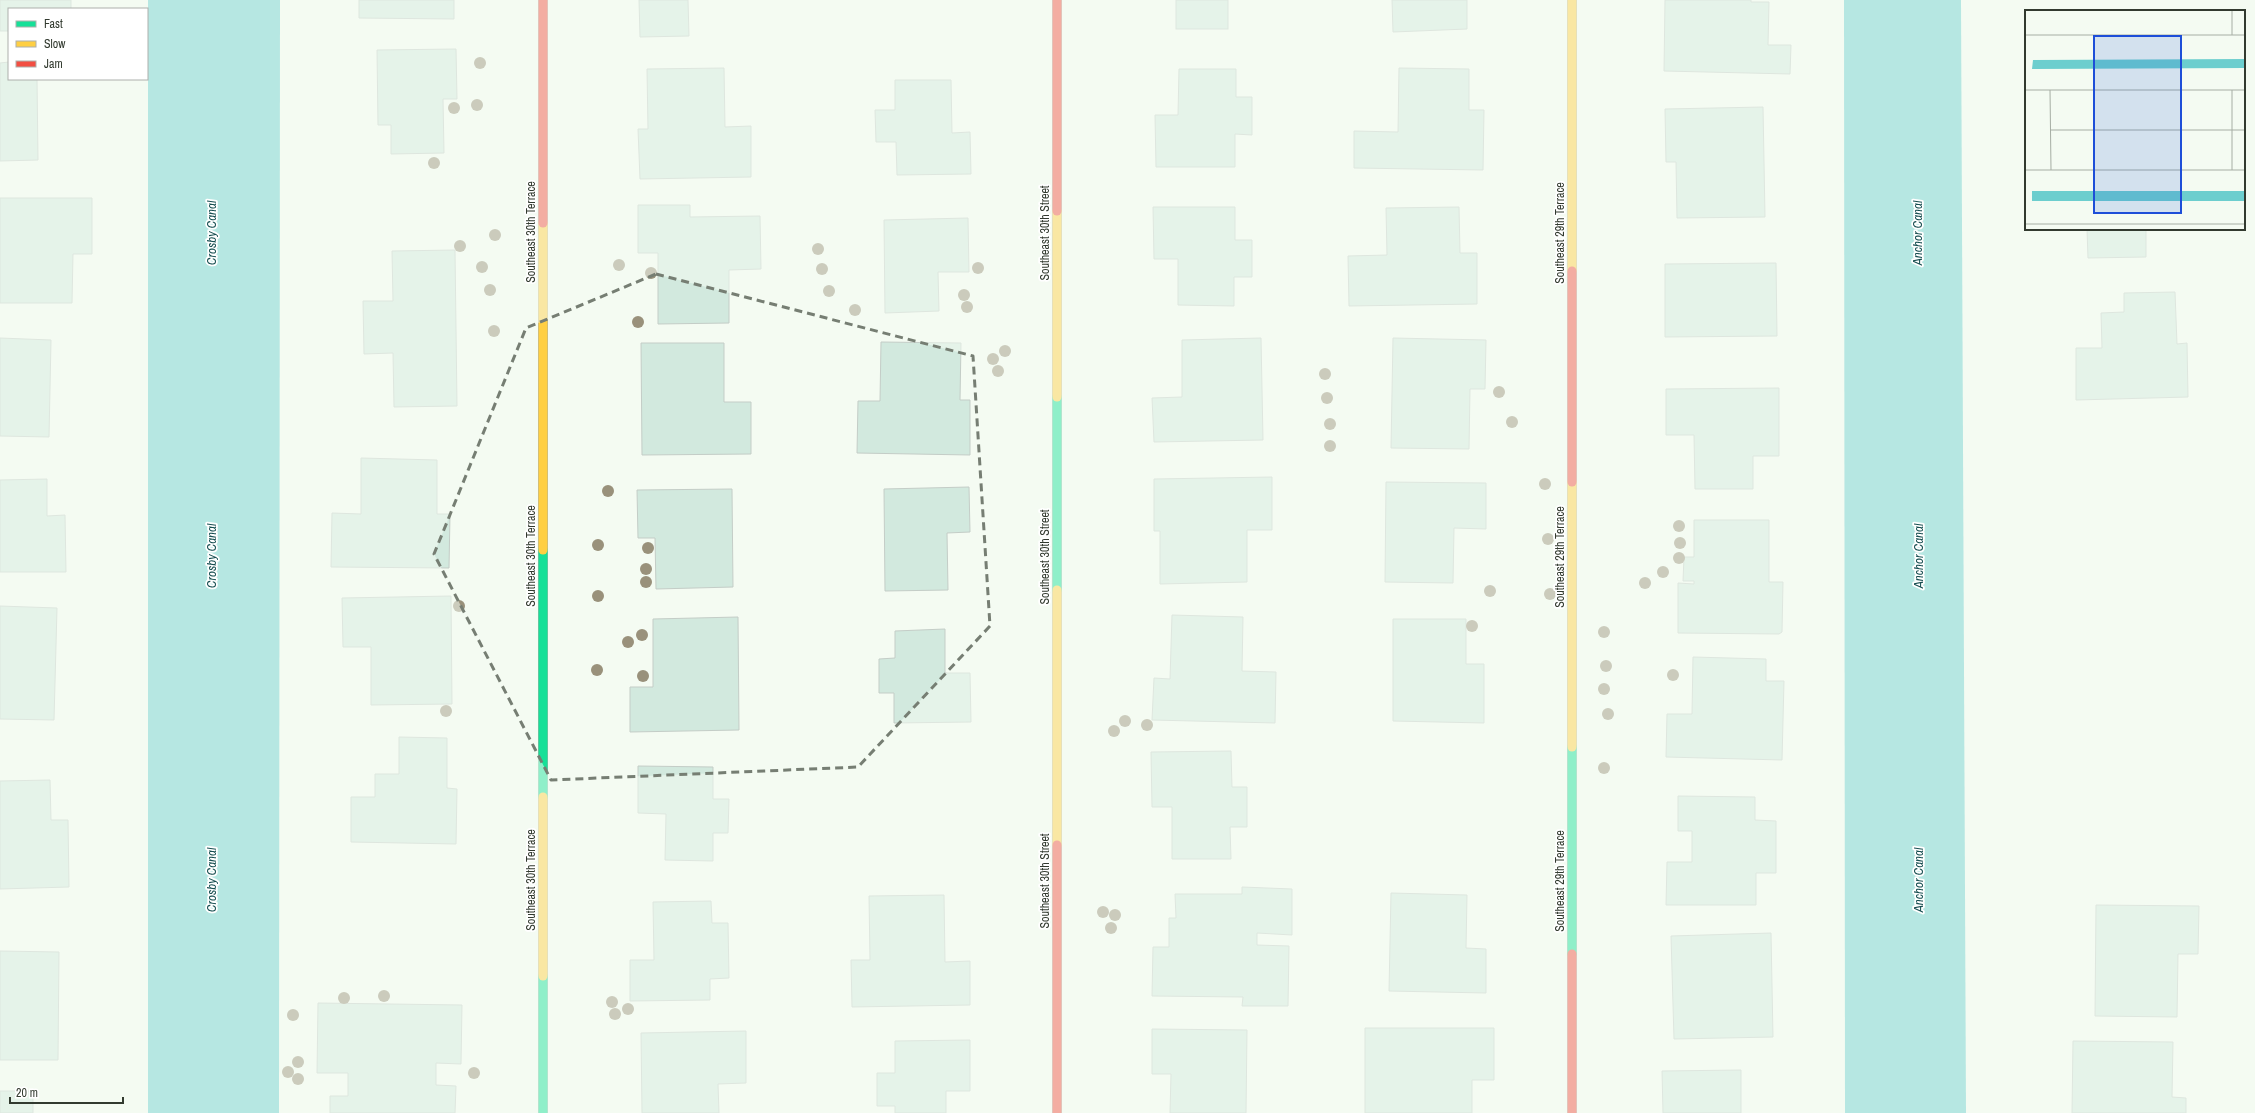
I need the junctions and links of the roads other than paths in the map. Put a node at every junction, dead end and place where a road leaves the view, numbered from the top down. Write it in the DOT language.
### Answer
graph roads {
  1 [pos="543,0"];
  2 [pos="1057,0"];
  3 [pos="1572,0"];
  4 [pos="543,1113"];
  5 [pos="1057,1113"];
  6 [pos="1572,1113"];
  1 -- 4 [label="street, Southeast 30th Terrace"];
  2 -- 5 [label="street, Southeast 30th Street"];
  3 -- 6 [label="street, Southeast 29th Terrace"];
}
